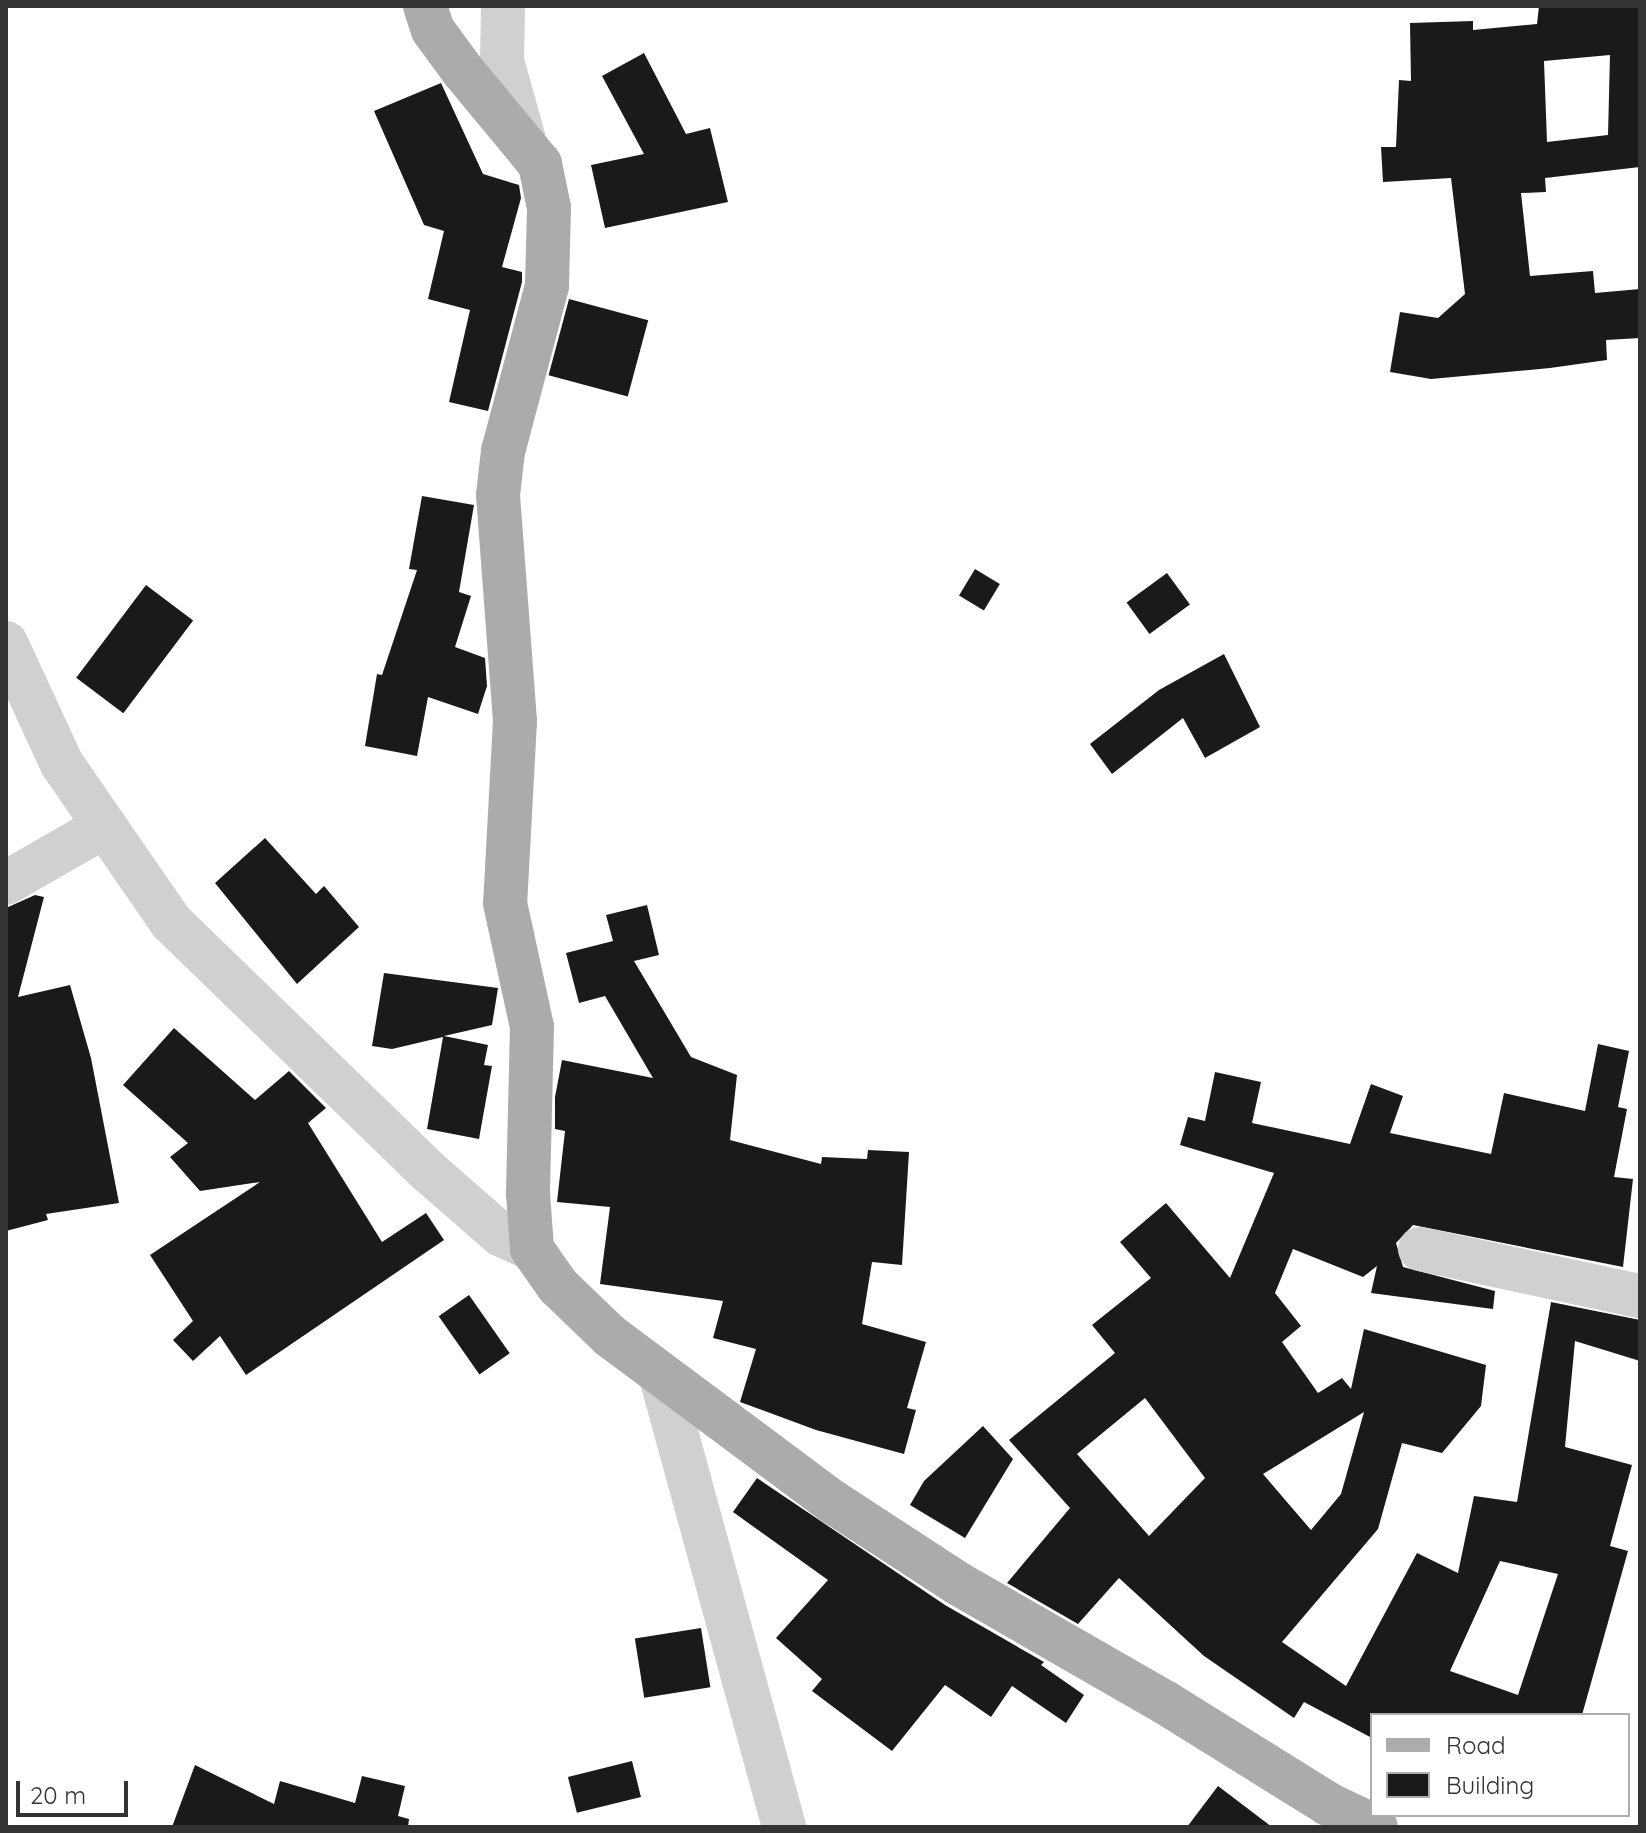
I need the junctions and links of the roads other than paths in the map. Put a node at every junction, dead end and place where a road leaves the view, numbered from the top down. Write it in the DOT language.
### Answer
graph roads {
  1 [pos="425,6"];
  2 [pos="503,6"];
  3 [pos="524,140"];
  4 [pos="6,643"];
  5 [pos="105,826"];
  6 [pos="6,883"];
  7 [pos="532,1249"];
  8 [pos="1420,1249"];
  9 [pos="1640,1296"];
  10 [pos="661,1377"];
  11 [pos="780,1827"];
  12 [pos="1376,1827"];
  1 -- 3 [label="main road"];
  2 -- 3 [label="street"];
  3 -- 7 [label="main road"];
  4 -- 5 [label="street"];
  5 -- 6 [label="street"];
  5 -- 7 [label="street"];
  7 -- 10 [label="main road"];
  8 -- 9 [label="street"];
  10 -- 11 [label="street"];
  10 -- 12 [label="main road"];
}
